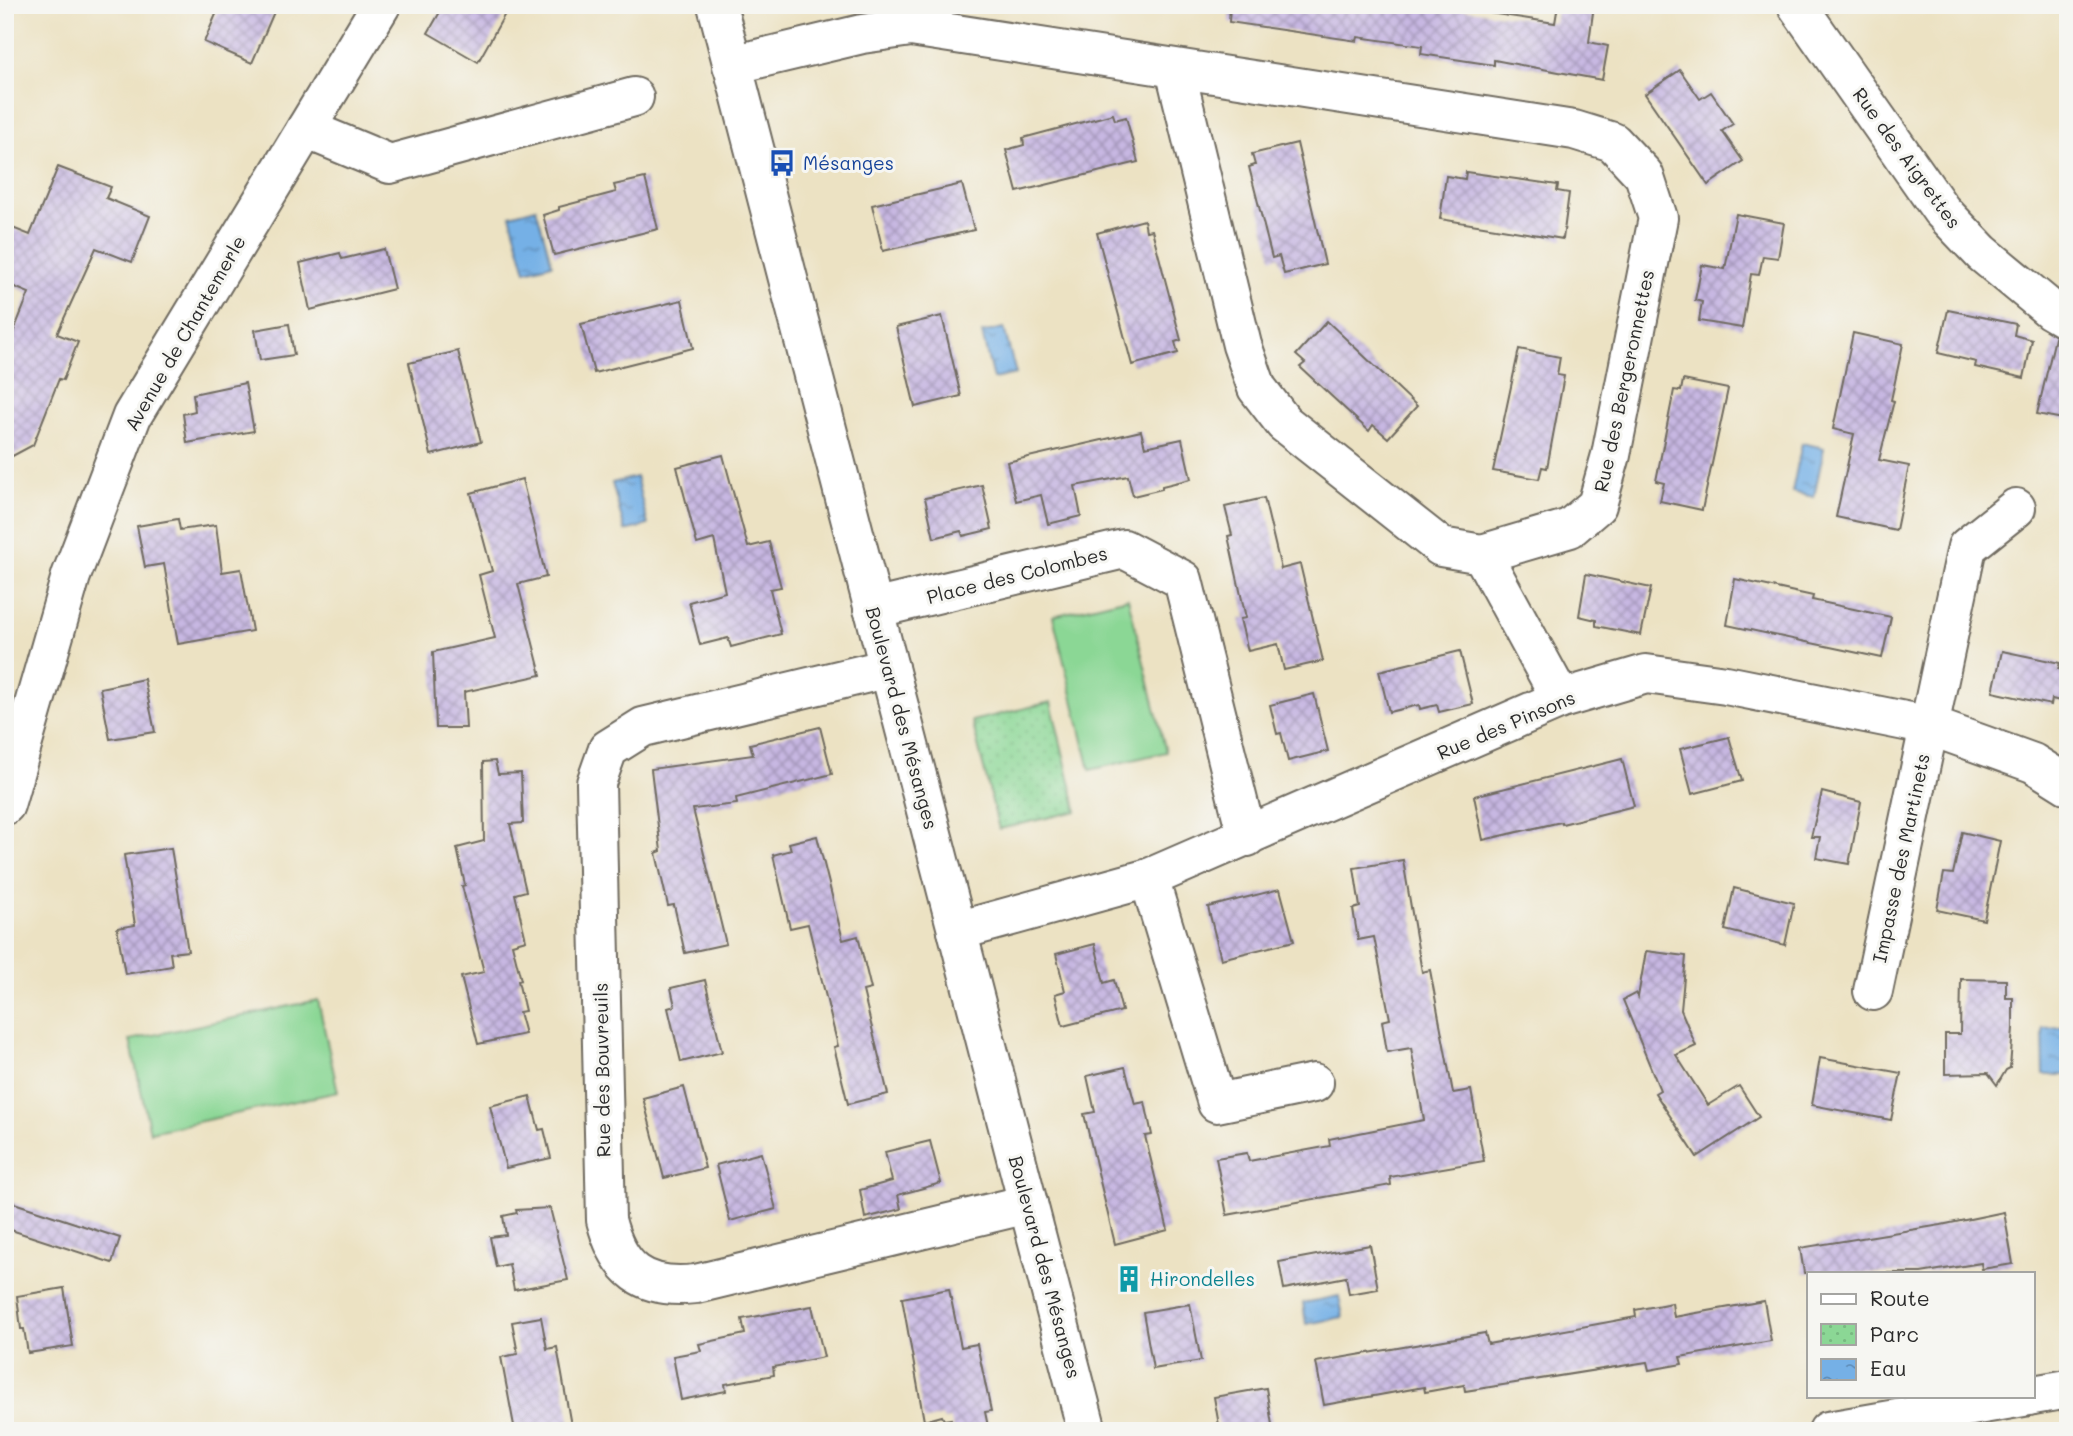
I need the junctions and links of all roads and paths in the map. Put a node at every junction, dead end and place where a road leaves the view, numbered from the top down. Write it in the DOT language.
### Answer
graph roads {
  1 [pos="380,5"];
  2 [pos="716,5"];
  3 [pos="1797,5"];
  4 [pos="732,65"];
  5 [pos="1175,69"];
  6 [pos="634,97"];
  7 [pos="306,129"];
  8 [pos="2068,320"];
  9 [pos="2016,508"];
  10 [pos="1482,554"];
  11 [pos="873,609"];
  12 [pos="889,668"];
  13 [pos="1560,699"];
  14 [pos="1930,726"];
  15 [pos="2068,785"];
  16 [pos="5,805"];
  17 [pos="1247,837"];
  18 [pos="1149,878"];
  19 [pos="957,931"];
  20 [pos="1873,991"];
  21 [pos="1314,1083"];
  22 [pos="1028,1204"];
  23 [pos="2068,1389"];
  24 [pos="2035,1394"];
  25 [pos="2014,1398"];
  26 [pos="1087,1431"];
  27 [pos="1828,1431"];
  1 -- 7 [label="street, Avenue de Chantemerle"];
  2 -- 4 [label="street, Boulevard des Mésanges"];
  3 -- 8 [label="street, Rue des Aigrettes"];
  4 -- 5 [label="street, Rue des Bergeronnettes"];
  4 -- 11 [label="street, Boulevard des Mésanges"];
  5 -- 10 [label="street, Rue des Bergeronnettes"];
  5 -- 10 [label="street, Rue des Bergeronnettes"];
  6 -- 7 [label="street"];
  7 -- 16 [label="street, Avenue de Chantemerle"];
  9 -- 14 [label="street, Impasse des Martinets"];
  10 -- 13 [label="street"];
  11 -- 12 [label="street, Boulevard des Mésanges"];
  11 -- 17 [label="street, Place des Colombes"];
  12 -- 19 [label="street, Boulevard des Mésanges"];
  12 -- 22 [label="street, Rue des Bouvreuils"];
  13 -- 14 [label="street, Rue des Pinsons"];
  13 -- 17 [label="street, Rue des Pinsons"];
  14 -- 15 [label="street, Rue des Pinsons"];
  14 -- 20 [label="street, Impasse des Martinets"];
  17 -- 18 [label="street, Rue des Pinsons"];
  18 -- 19 [label="street, Rue des Pinsons"];
  18 -- 21 [label="street"];
  19 -- 22 [label="street, Boulevard des Mésanges"];
  22 -- 26 [label="street, Boulevard des Mésanges"];
  23 -- 24 [label="street"];
  25 -- 27 [label="street"];
}
